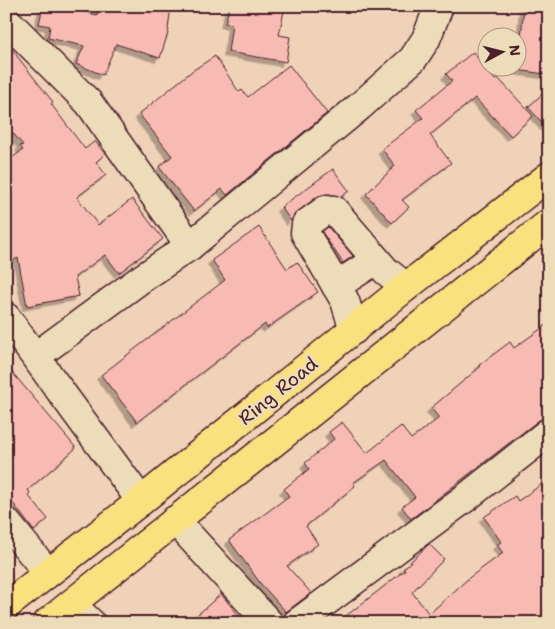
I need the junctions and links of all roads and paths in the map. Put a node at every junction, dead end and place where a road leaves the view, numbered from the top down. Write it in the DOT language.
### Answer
graph roads {
  1 [pos="439,6"];
  2 [pos="6,20"];
  3 [pos="549,176"];
  4 [pos="547,229"];
  5 [pos="190,246"];
  6 [pos="376,260"];
  7 [pos="336,286"];
  8 [pos="406,288"];
  9 [pos="6,318"];
  10 [pos="354,330"];
  11 [pos="36,356"];
  12 [pos="549,432"];
  13 [pos="141,501"];
  14 [pos="175,520"];
  15 [pos="6,522"];
  16 [pos="48,573"];
  17 [pos="71,604"];
  18 [pos="6,606"];
  19 [pos="47,623"];
  20 [pos="91,623"];
  21 [pos="269,623"];
  22 [pos="297,623"];
  1 -- 5 [label="street"];
  2 -- 5 [label="street"];
  3 -- 8 [label="main road, Ring Road"];
  4 -- 14 [label="main road, Ring Road"];
  5 -- 11 [label="street"];
  6 -- 7 [label="street"];
  6 -- 7 [label="street"];
  6 -- 8 [label="street"];
  7 -- 10 [label="street"];
  8 -- 10 [label="main road, Ring Road"];
  9 -- 11 [label="street"];
  10 -- 13 [label="main road, Ring Road"];
  11 -- 13 [label="street"];
  12 -- 22 [label="street"];
  13 -- 16 [label="main road, Ring Road"];
  14 -- 17 [label="main road, Ring Road"];
  14 -- 21 [label="street"];
  15 -- 16 [label="street"];
  16 -- 18 [label="main road, Ring Road"];
  17 -- 19 [label="main road, Ring Road"];
  17 -- 20 [label="street"];
}
